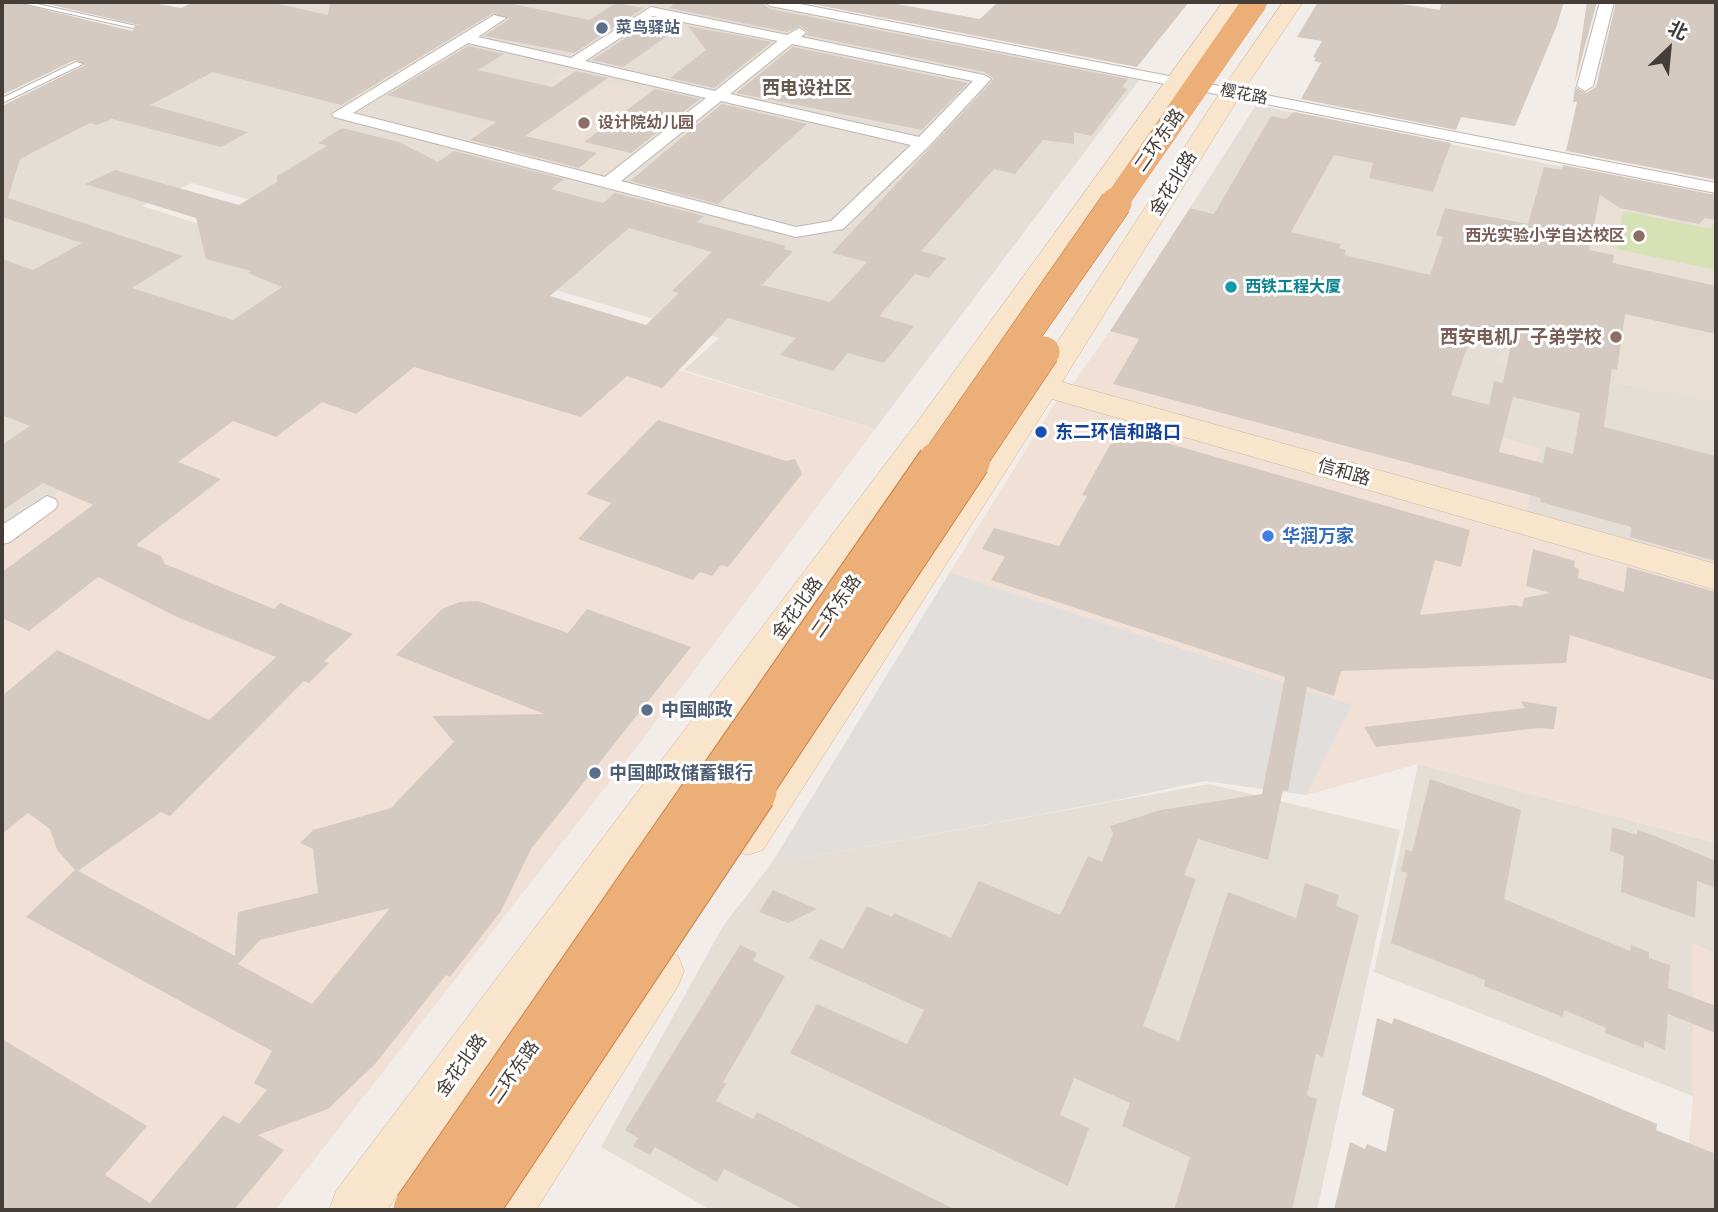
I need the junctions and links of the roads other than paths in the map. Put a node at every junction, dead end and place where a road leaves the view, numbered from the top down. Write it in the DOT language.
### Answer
graph roads {
  1 [pos="20,2"];
  2 [pos="771,2"];
  3 [pos="1233,2"];
  4 [pos="1255,2"];
  5 [pos="1277,2"];
  6 [pos="1293,2"];
  7 [pos="1607,2"];
  8 [pos="824,12"];
  9 [pos="499,18"];
  10 [pos="133,26"];
  11 [pos="465,38"];
  12 [pos="791,39"];
  13 [pos="573,63"];
  14 [pos="79,64"];
  15 [pos="1177,81"];
  16 [pos="1585,86"];
  17 [pos="1232,91"];
  18 [pos="718,97"];
  19 [pos="2,101"];
  20 [pos="922,143"];
  21 [pos="608,184"];
  22 [pos="1716,188"];
  23 [pos="972,366"];
  24 [pos="1044,387"];
  25 [pos="47,504"];
  26 [pos="2,536"];
  27 [pos="1716,577"];
  28 [pos="355,1210"];
  29 [pos="418,1210"];
  30 [pos="473,1210"];
  31 [pos="505,1210"];
  1 -- 10 [label="lane"];
  2 -- 8 [label="street, 樱花路"];
  3 -- 15 [label="main road, 金花北路"];
  4 -- 29 [label="highway, 二环东路, bridge"];
  5 -- 30 [label="highway, 二环东路, bridge"];
  6 -- 17 [label="main road, 金花北路"];
  7 -- 16 [label="street"];
  8 -- 12 [label="street"];
  8 -- 15 [label="street, 樱花路"];
  9 -- 11 [label="street"];
  11 -- 13 [label="street"];
  11 -- 21 [label="street"];
  12 -- 13 [label="street"];
  12 -- 18 [label="street"];
  12 -- 20 [label="street"];
  13 -- 18 [label="street"];
  14 -- 19 [label="lane"];
  15 -- 17 [label="street, 樱花路"];
  15 -- 23 [label="main road, 金花北路"];
  17 -- 22 [label="street, 樱花路"];
  17 -- 24 [label="main road, 金花北路"];
  18 -- 20 [label="street"];
  18 -- 21 [label="street"];
  20 -- 21 [label="street"];
  23 -- 24 [label="main road, 信和路"];
  23 -- 28 [label="main road, 金花北路"];
  24 -- 27 [label="main road, 信和路"];
  24 -- 31 [label="main road, 金花北路"];
  25 -- 26 [label="street"];
}
